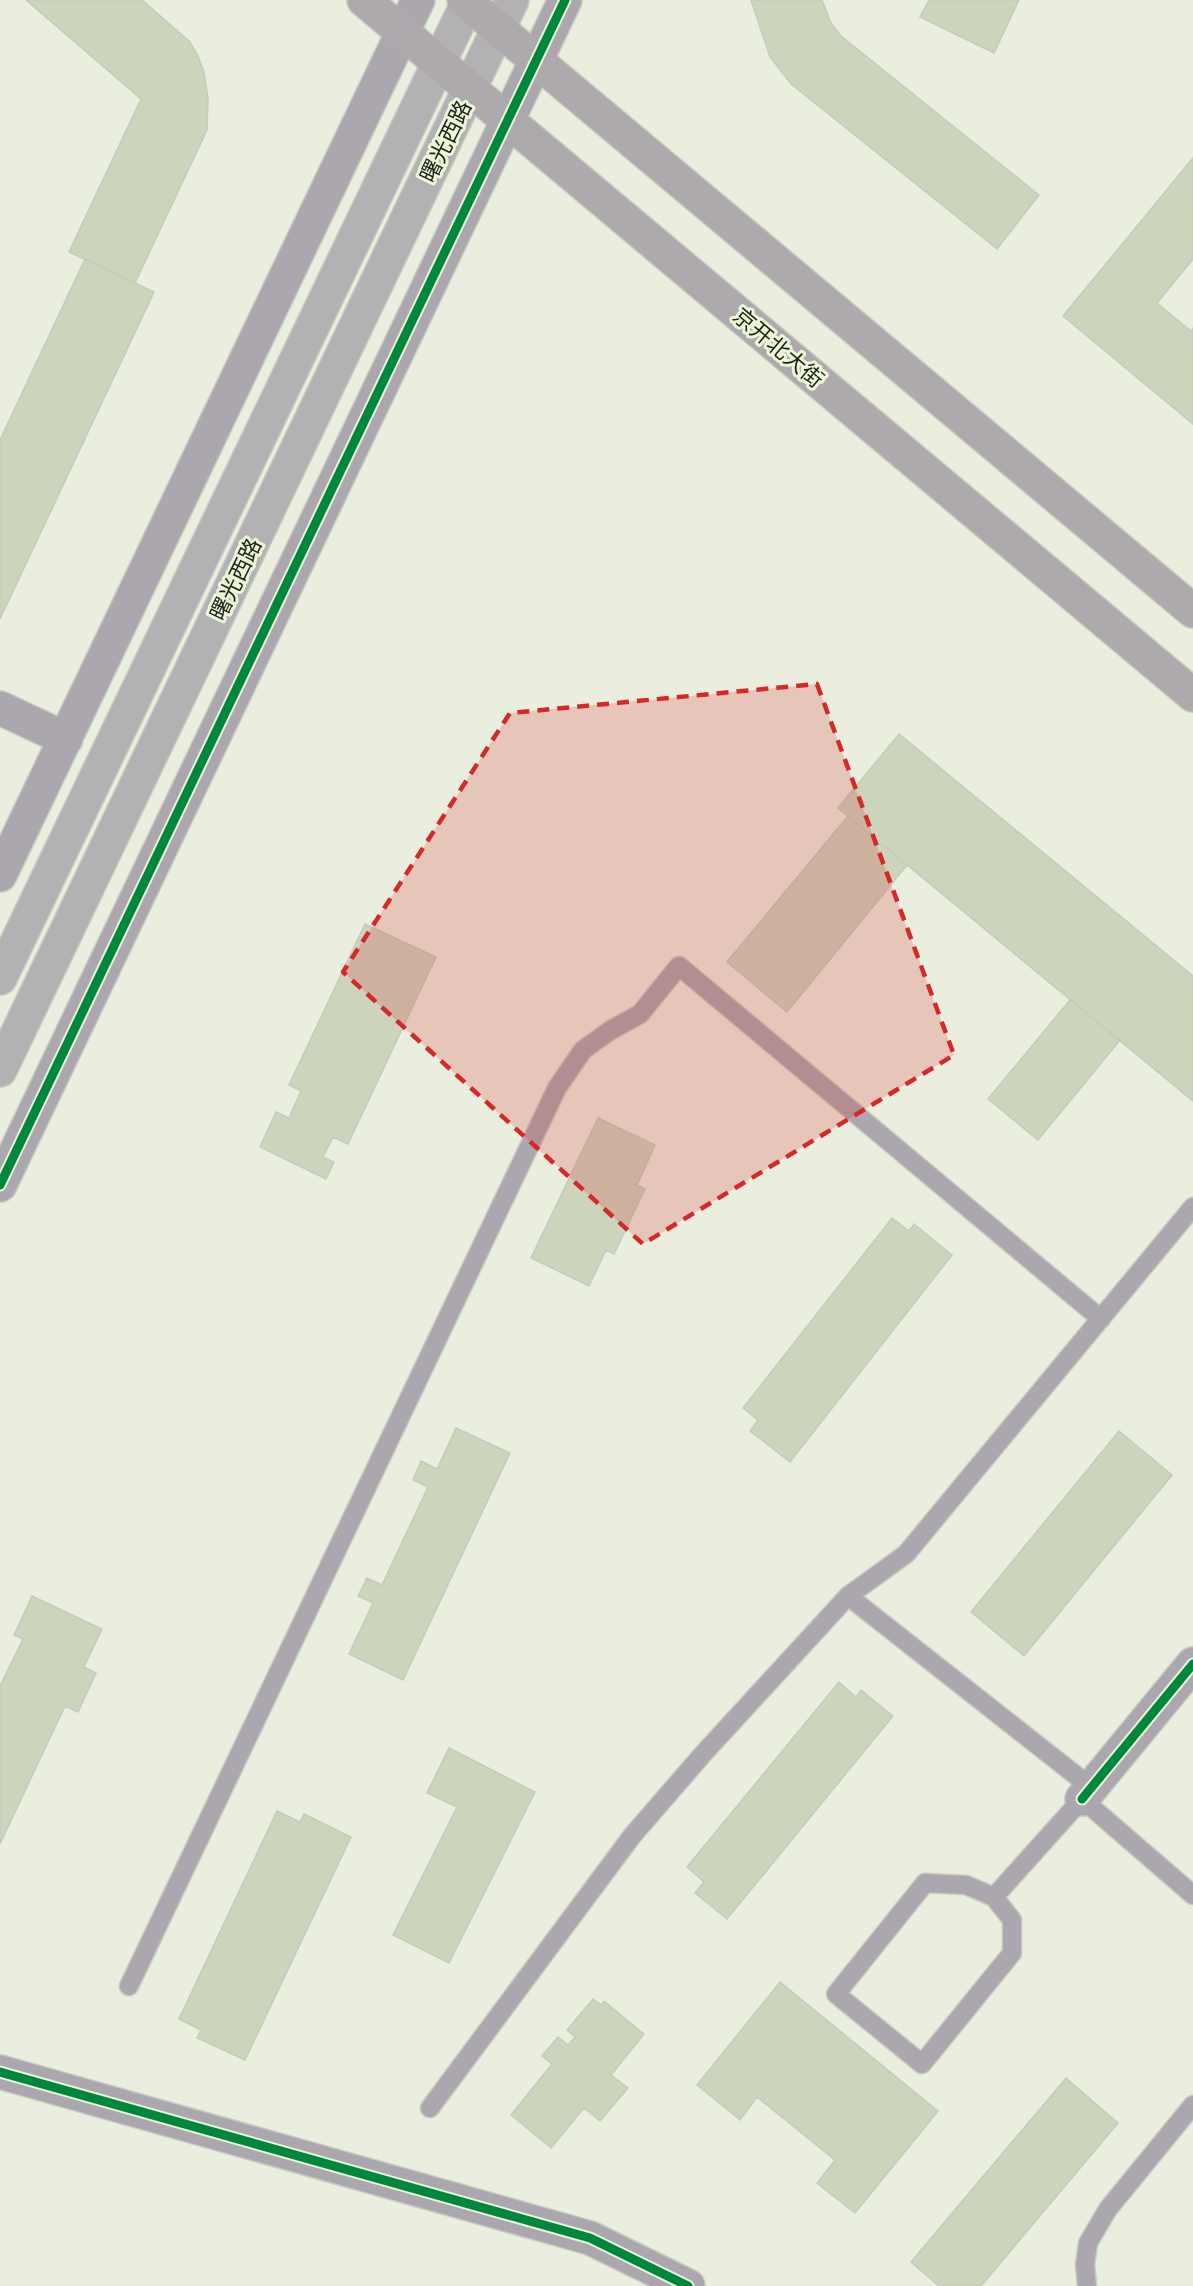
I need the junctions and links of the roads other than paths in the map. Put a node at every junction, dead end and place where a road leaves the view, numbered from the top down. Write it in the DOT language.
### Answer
graph roads {
  1 [pos="364,0"];
  2 [pos="418,0"];
  3 [pos="512,0"];
  4 [pos="565,0"];
  5 [pos="467,1"];
  6 [pos="498,29"];
  7 [pos="403,32"];
  8 [pos="536,60"];
  9 [pos="439,63"];
  10 [pos="470,89"];
  11 [pos="507,120"];
  12 [pos="1193,611"];
  13 [pos="1193,695"];
  14 [pos="0,708"];
  15 [pos="66,739"];
  16 [pos="0,875"];
  17 [pos="0,978"];
  18 [pos="0,1070"];
  19 [pos="0,1185"];
  20 [pos="1193,1207"];
  21 [pos="1101,1319"];
  22 [pos="848,1596"];
  23 [pos="1193,1664"];
  24 [pos="1087,1793"];
  25 [pos="1193,1895"];
  26 [pos="994,1897"];
  27 [pos="129,1986"];
  28 [pos="0,2072"];
  29 [pos="1193,2105"];
  30 [pos="430,2108"];
  31 [pos="688,2286"];
  32 [pos="1087,2286"];
  1 -- 7 [label="main road, 京开北大街"];
  2 -- 7 [label="street"];
  3 -- 6 [label="main road, 曙光西路"];
  4 -- 8 [label="street"];
  5 -- 6 [label="main road"];
  5 -- 9 [label="main road, 曙光西路"];
  6 -- 8 [label="main road"];
  6 -- 10 [label="main road, 曙光西路"];
  7 -- 9 [label="main road, 京开北大街"];
  7 -- 15 [label="street"];
  8 -- 11 [label="street"];
  8 -- 12 [label="main road"];
  9 -- 10 [label="main road, 京开北大街"];
  9 -- 17 [label="main road, 曙光西路"];
  10 -- 11 [label="main road, 京开北大街"];
  10 -- 18 [label="main road, 曙光西路"];
  11 -- 13 [label="main road, 京开北大街"];
  11 -- 19 [label="street"];
  14 -- 15 [label="street"];
  15 -- 16 [label="street"];
  20 -- 21 [label="lane"];
  21 -- 22 [label="lane"];
  21 -- 27 [label="lane"];
  22 -- 24 [label="lane"];
  22 -- 30 [label="lane"];
  23 -- 24 [label="street"];
  24 -- 25 [label="lane"];
  24 -- 26 [label="lane"];
  26 -- 26 [label="lane"];
  28 -- 31 [label="street"];
  29 -- 32 [label="lane"];
}
